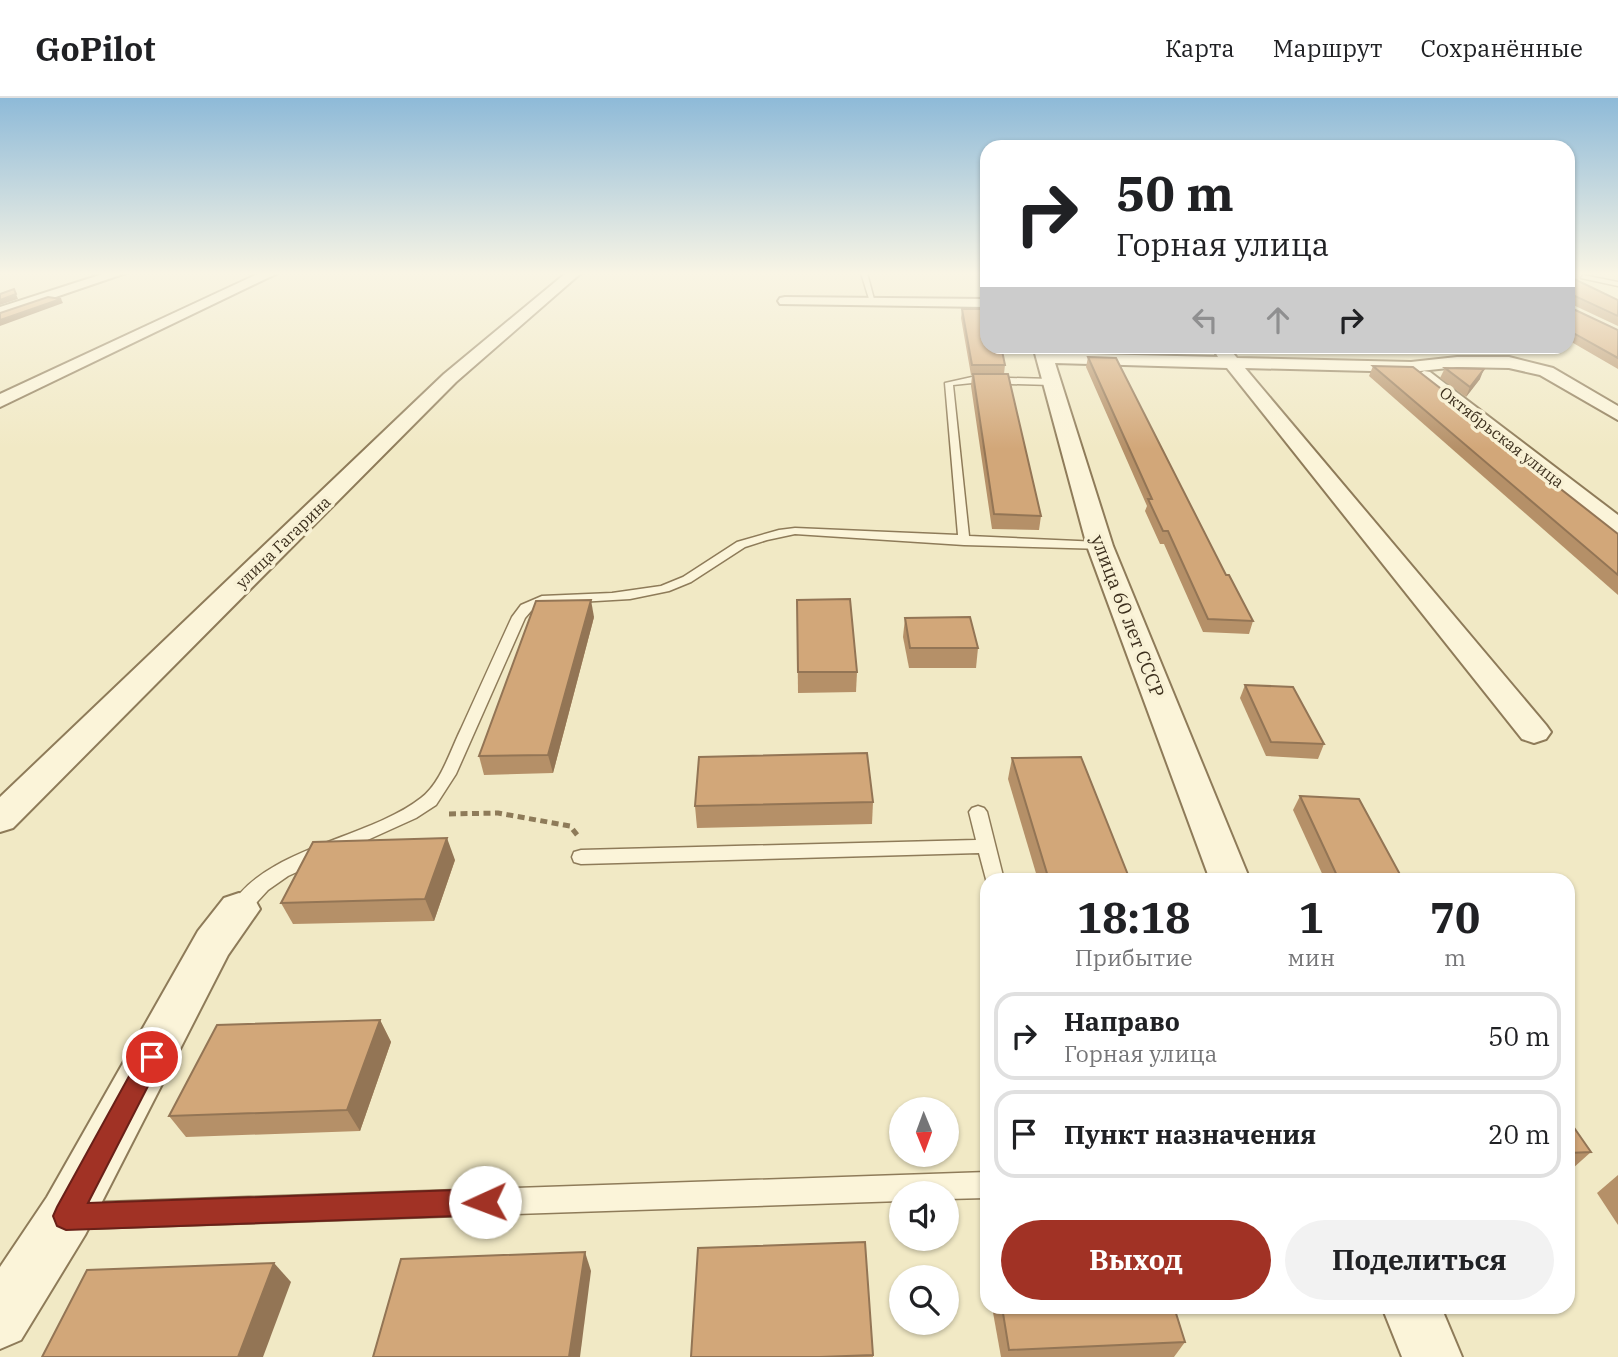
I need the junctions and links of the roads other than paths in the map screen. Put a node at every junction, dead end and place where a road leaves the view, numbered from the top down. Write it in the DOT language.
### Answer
graph roads {
  1 [pos="147,332"];
  2 [pos="505,332"];
  3 [pos="1224,354"];
  4 [pos="1395,354"];
  5 [pos="1516,354"];
  6 [pos="1046,362"];
  7 [pos="1411,367"];
  8 [pos="1537,368"];
  9 [pos="0,401"];
  10 [pos="1618,414"];
  11 [pos="1618,527"];
  12 [pos="964,541"];
  13 [pos="1100,546"];
  14 [pos="1534,732"];
  15 [pos="978,812"];
  16 [pos="0,819"];
  17 [pos="987,846"];
  18 [pos="581,857"];
  19 [pos="993,873"];
  20 [pos="1227,873"];
  21 [pos="239,909"];
  22 [pos="980,1185"];
  23 [pos="66,1216"];
  24 [pos="1414,1314"];
  25 [pos="0,1319"];
  26 [pos="1432,1357"];
  1 -- 9 [label="street"];
  2 -- 16 [label="street, улица Гагарина"];
  3 -- 6 [label="street"];
  3 -- 7 [label="street"];
  3 -- 14 [label="street"];
  4 -- 7 [label="street, Октябрьская улица"];
  5 -- 8 [label="street"];
  6 -- 12 [label="lane"];
  6 -- 13 [label="street, улица 60 лет СССР"];
  7 -- 8 [label="street"];
  7 -- 11 [label="street, Октябрьская улица"];
  8 -- 10 [label="street"];
  12 -- 13 [label="lane"];
  12 -- 21 [label="lane"];
  13 -- 20 [label="street, улица 60 лет СССР"];
  15 -- 17 [label="lane"];
  17 -- 18 [label="lane"];
  17 -- 19 [label="lane"];
  21 -- 23 [label="street"];
  22 -- 23 [label="lane"];
  23 -- 25 [label="street"];
  24 -- 26 [label="street"];
}
